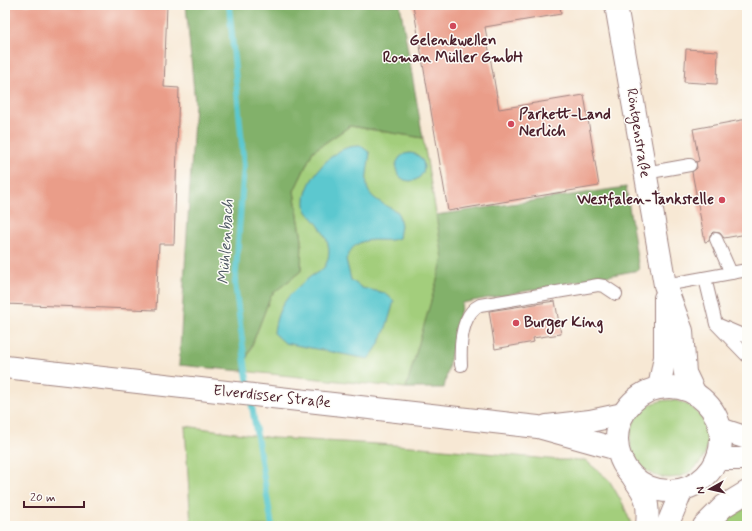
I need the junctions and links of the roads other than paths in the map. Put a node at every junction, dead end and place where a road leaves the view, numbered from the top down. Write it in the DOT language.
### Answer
graph roads {
  1 [pos="616,5"];
  2 [pos="690,165"];
  3 [pos="644,173"];
  4 [pos="716,239"];
  5 [pos="747,270"];
  6 [pos="731,273"];
  7 [pos="705,278"];
  8 [pos="665,285"];
  9 [pos="616,294"];
  10 [pos="716,324"];
  11 [pos="747,337"];
  12 [pos="747,356"];
  13 [pos="461,365"];
  14 [pos="5,367"];
  15 [pos="659,388"];
  16 [pos="695,394"];
  17 [pos="623,414"];
  18 [pos="538,427"];
  19 [pos="720,429"];
  20 [pos="747,438"];
  21 [pos="617,449"];
  22 [pos="717,459"];
  23 [pos="747,459"];
  24 [pos="634,479"];
  25 [pos="682,490"];
  26 [pos="747,492"];
  27 [pos="647,526"];
  28 [pos="667,526"];
  29 [pos="704,526"];
  1 -- 3 [label="main road, Röntgenstraße"];
  2 -- 3 [label="lane"];
  3 -- 8 [label="main road, Röntgenstraße"];
  4 -- 6 [label="lane"];
  5 -- 6 [label="lane"];
  6 -- 7 [label="lane"];
  7 -- 8 [label="lane"];
  7 -- 10 [label="lane"];
  8 -- 15 [label="main road, Röntgenstraße"];
  8 -- 16 [label="main road, Röntgenstraße"];
  9 -- 13 [label="lane"];
  10 -- 11 [label="lane"];
  10 -- 12 [label="lane"];
  14 -- 18 [label="main road, Elverdisser Straße"];
  15 -- 16 [label="main road"];
  15 -- 17 [label="main road"];
  16 -- 19 [label="main road"];
  17 -- 18 [label="main road, Elverdisser Straße"];
  17 -- 21 [label="main road"];
  18 -- 21 [label="main road, Elverdisser Straße"];
  19 -- 20 [label="main road"];
  19 -- 22 [label="main road"];
  21 -- 24 [label="main road"];
  22 -- 23 [label="main road"];
  22 -- 25 [label="main road"];
  24 -- 25 [label="main road"];
  24 -- 27 [label="main road"];
  25 -- 28 [label="main road"];
  26 -- 29 [label="main road"];
}
